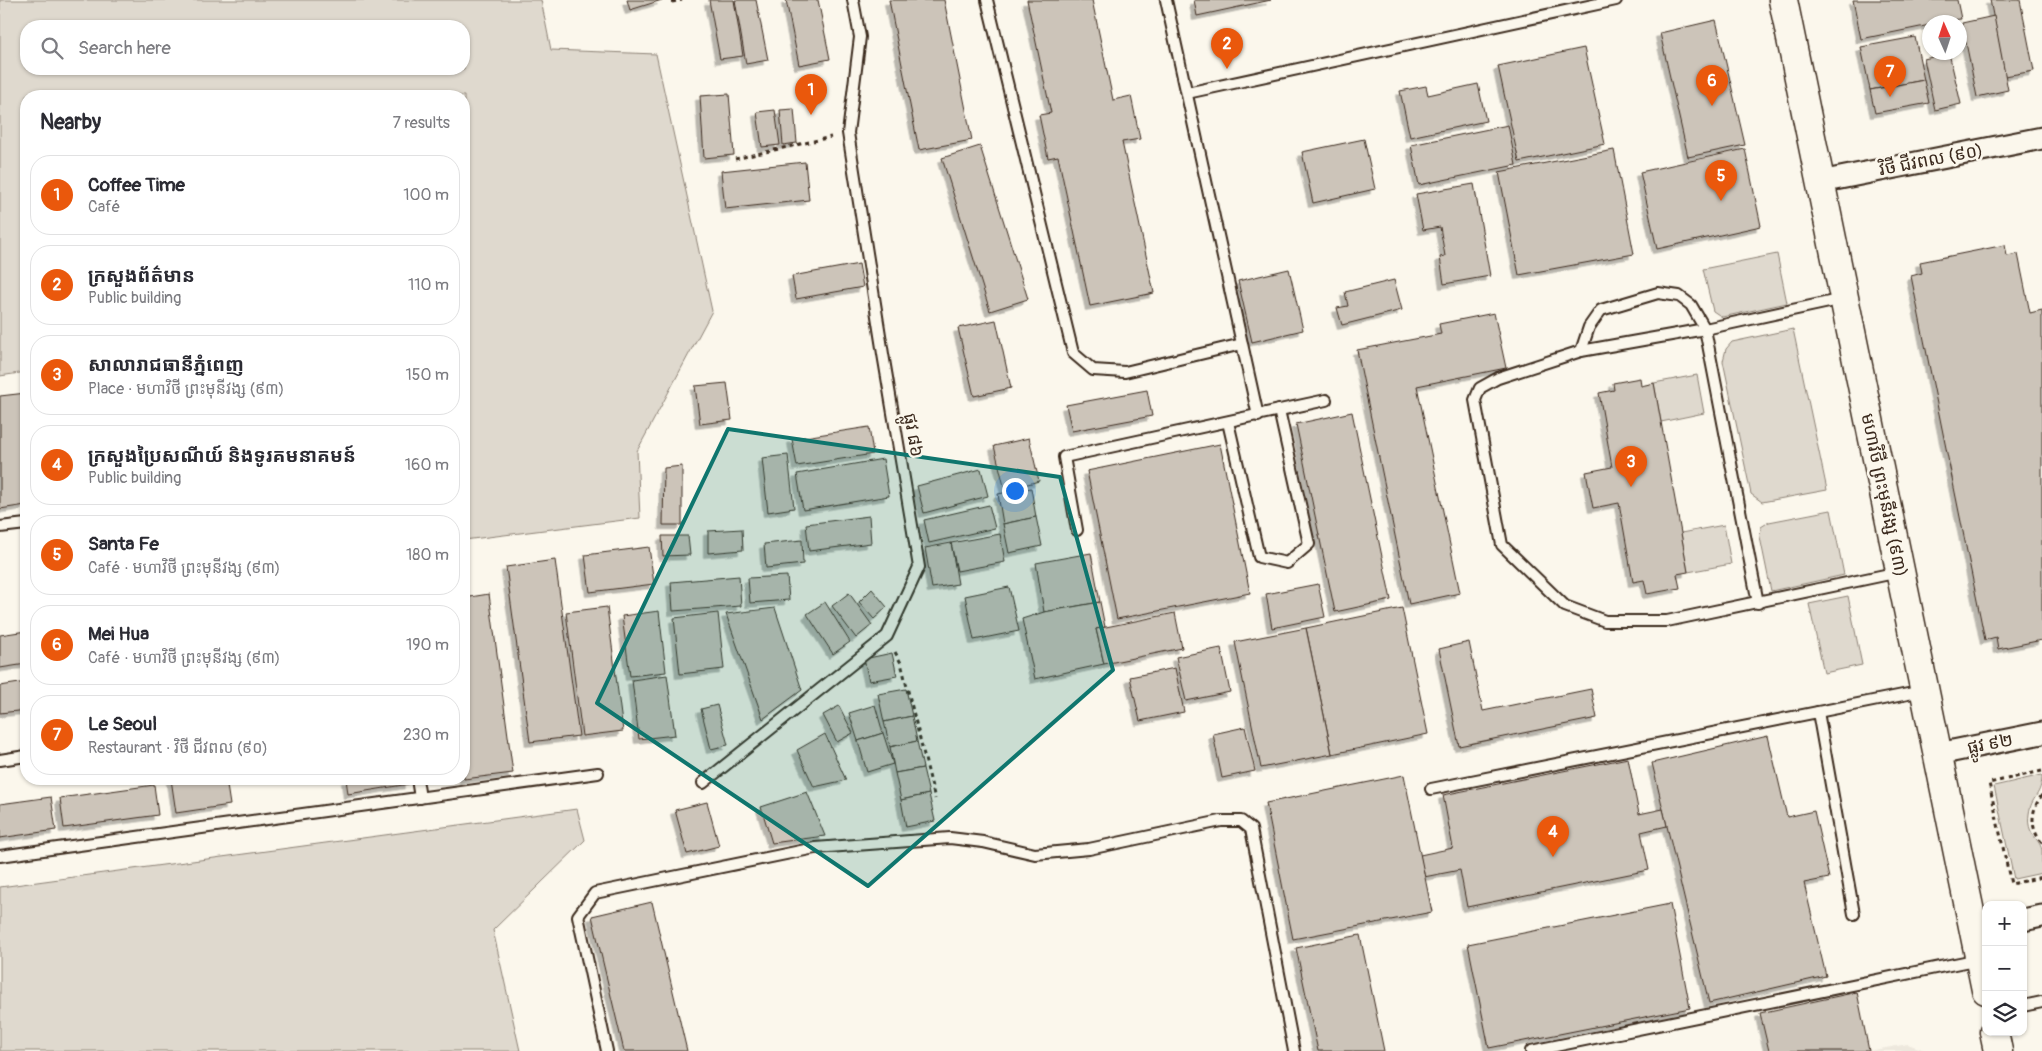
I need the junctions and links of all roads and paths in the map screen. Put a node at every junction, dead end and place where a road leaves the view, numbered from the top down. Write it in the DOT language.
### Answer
graph roads {
  1 [pos="682,0"];
  2 [pos="853,0"];
  3 [pos="987,0"];
  4 [pos="1166,0"];
  5 [pos="1616,0"];
  6 [pos="1783,0"];
  7 [pos="672,2"];
  8 [pos="1187,94"];
  9 [pos="848,133"];
  10 [pos="2042,138"];
  11 [pos="735,159"];
  12 [pos="1820,182"];
  13 [pos="1844,299"];
  14 [pos="1704,329"];
  15 [pos="1242,344"];
  16 [pos="1581,352"];
  17 [pos="1326,400"];
  18 [pos="1279,410"];
  19 [pos="1258,416"];
  20 [pos="1228,422"];
  21 [pos="20,525"];
  22 [pos="0,527"];
  23 [pos="1077,530"];
  24 [pos="1900,572"];
  25 [pos="1758,604"];
  26 [pos="887,636"];
  27 [pos="1924,691"];
  28 [pos="1818,712"];
  29 [pos="2042,733"];
  30 [pos="1938,754"];
  31 [pos="20,757"];
  32 [pos="0,760"];
  33 [pos="2042,772"];
  34 [pos="598,773"];
  35 [pos="703,783"];
  36 [pos="419,785"];
  37 [pos="1431,788"];
  38 [pos="2042,795"];
  39 [pos="420,798"];
  40 [pos="935,798"];
  41 [pos="2042,843"];
  42 [pos="0,856"];
  43 [pos="2042,877"];
  44 [pos="1854,914"];
  45 [pos="2042,916"];
  46 [pos="2027,919"];
  47 [pos="1980,929"];
  48 [pos="1979,959"];
  49 [pos="1982,972"];
  50 [pos="2042,1002"];
  51 [pos="2027,1005"];
  52 [pos="1995,1036"];
  53 [pos="608,1051"];
  54 [pos="1294,1051"];
  55 [pos="1531,1051"];
  56 [pos="1998,1051"];
  1 -- 7 [label="path"];
  2 -- 9 [label="lane, ផ្លូវ ៨៦"];
  3 -- 15 [label="lane"];
  4 -- 8 [label="lane"];
  5 -- 8 [label="lane"];
  6 -- 12 [label="highway, មហាវិថី ព្រះមុនីវង្ស (៩៣)"];
  8 -- 15 [label="lane"];
  9 -- 11 [label="path"];
  9 -- 26 [label="lane, ផ្លូវ ៨៦"];
  10 -- 12 [label="street, វិថី ជីវពល (៩០)"];
  12 -- 13 [label="highway, មហាវិថី ព្រះមុនីវង្ស (៩៣)"];
  13 -- 14 [label="lane"];
  13 -- 24 [label="highway, មហាវិថី ព្រះមុនីវង្ស (៩៣)"];
  14 -- 16 [label="lane"];
  14 -- 16 [label="lane"];
  14 -- 25 [label="lane"];
  15 -- 19 [label="lane"];
  16 -- 25 [label="lane"];
  17 -- 18 [label="lane"];
  18 -- 19 [label="lane"];
  18 -- 20 [label="lane"];
  19 -- 20 [label="lane"];
  20 -- 23 [label="lane"];
  21 -- 22 [label="lane"];
  24 -- 25 [label="lane"];
  24 -- 27 [label="highway, មហាវិថី ព្រះមុនីវង្ស (៩៣)"];
  26 -- 35 [label="lane, ផ្លូវ ៨៦"];
  26 -- 40 [label="path"];
  27 -- 28 [label="lane"];
  27 -- 30 [label="highway, មហាវិថី ព្រះមុនីវង្ស (៩៣)"];
  28 -- 37 [label="lane"];
  28 -- 44 [label="lane"];
  29 -- 30 [label="street, ផ្លូវ ៩២"];
  30 -- 47 [label="highway, មហាវិថី ព្រះមុនីវង្ស (៩៣)"];
  31 -- 32 [label="lane"];
  33 -- 43 [label="path"];
  34 -- 39 [label="lane"];
  36 -- 39 [label="lane"];
  38 -- 41 [label="path"];
  39 -- 42 [label="lane"];
  45 -- 46 [label="street"];
  47 -- 48 [label="highway, មហាវិថី ព្រះមុនីវង្ស (៩៣)"];
  48 -- 49 [label="highway, មហាវិថី ព្រះមុនីវង្ស (៩៣)"];
  48 -- 55 [label="lane"];
  50 -- 51 [label="lane"];
  52 -- 56 [label="highway"];
  53 -- 54 [label="lane"];
}
